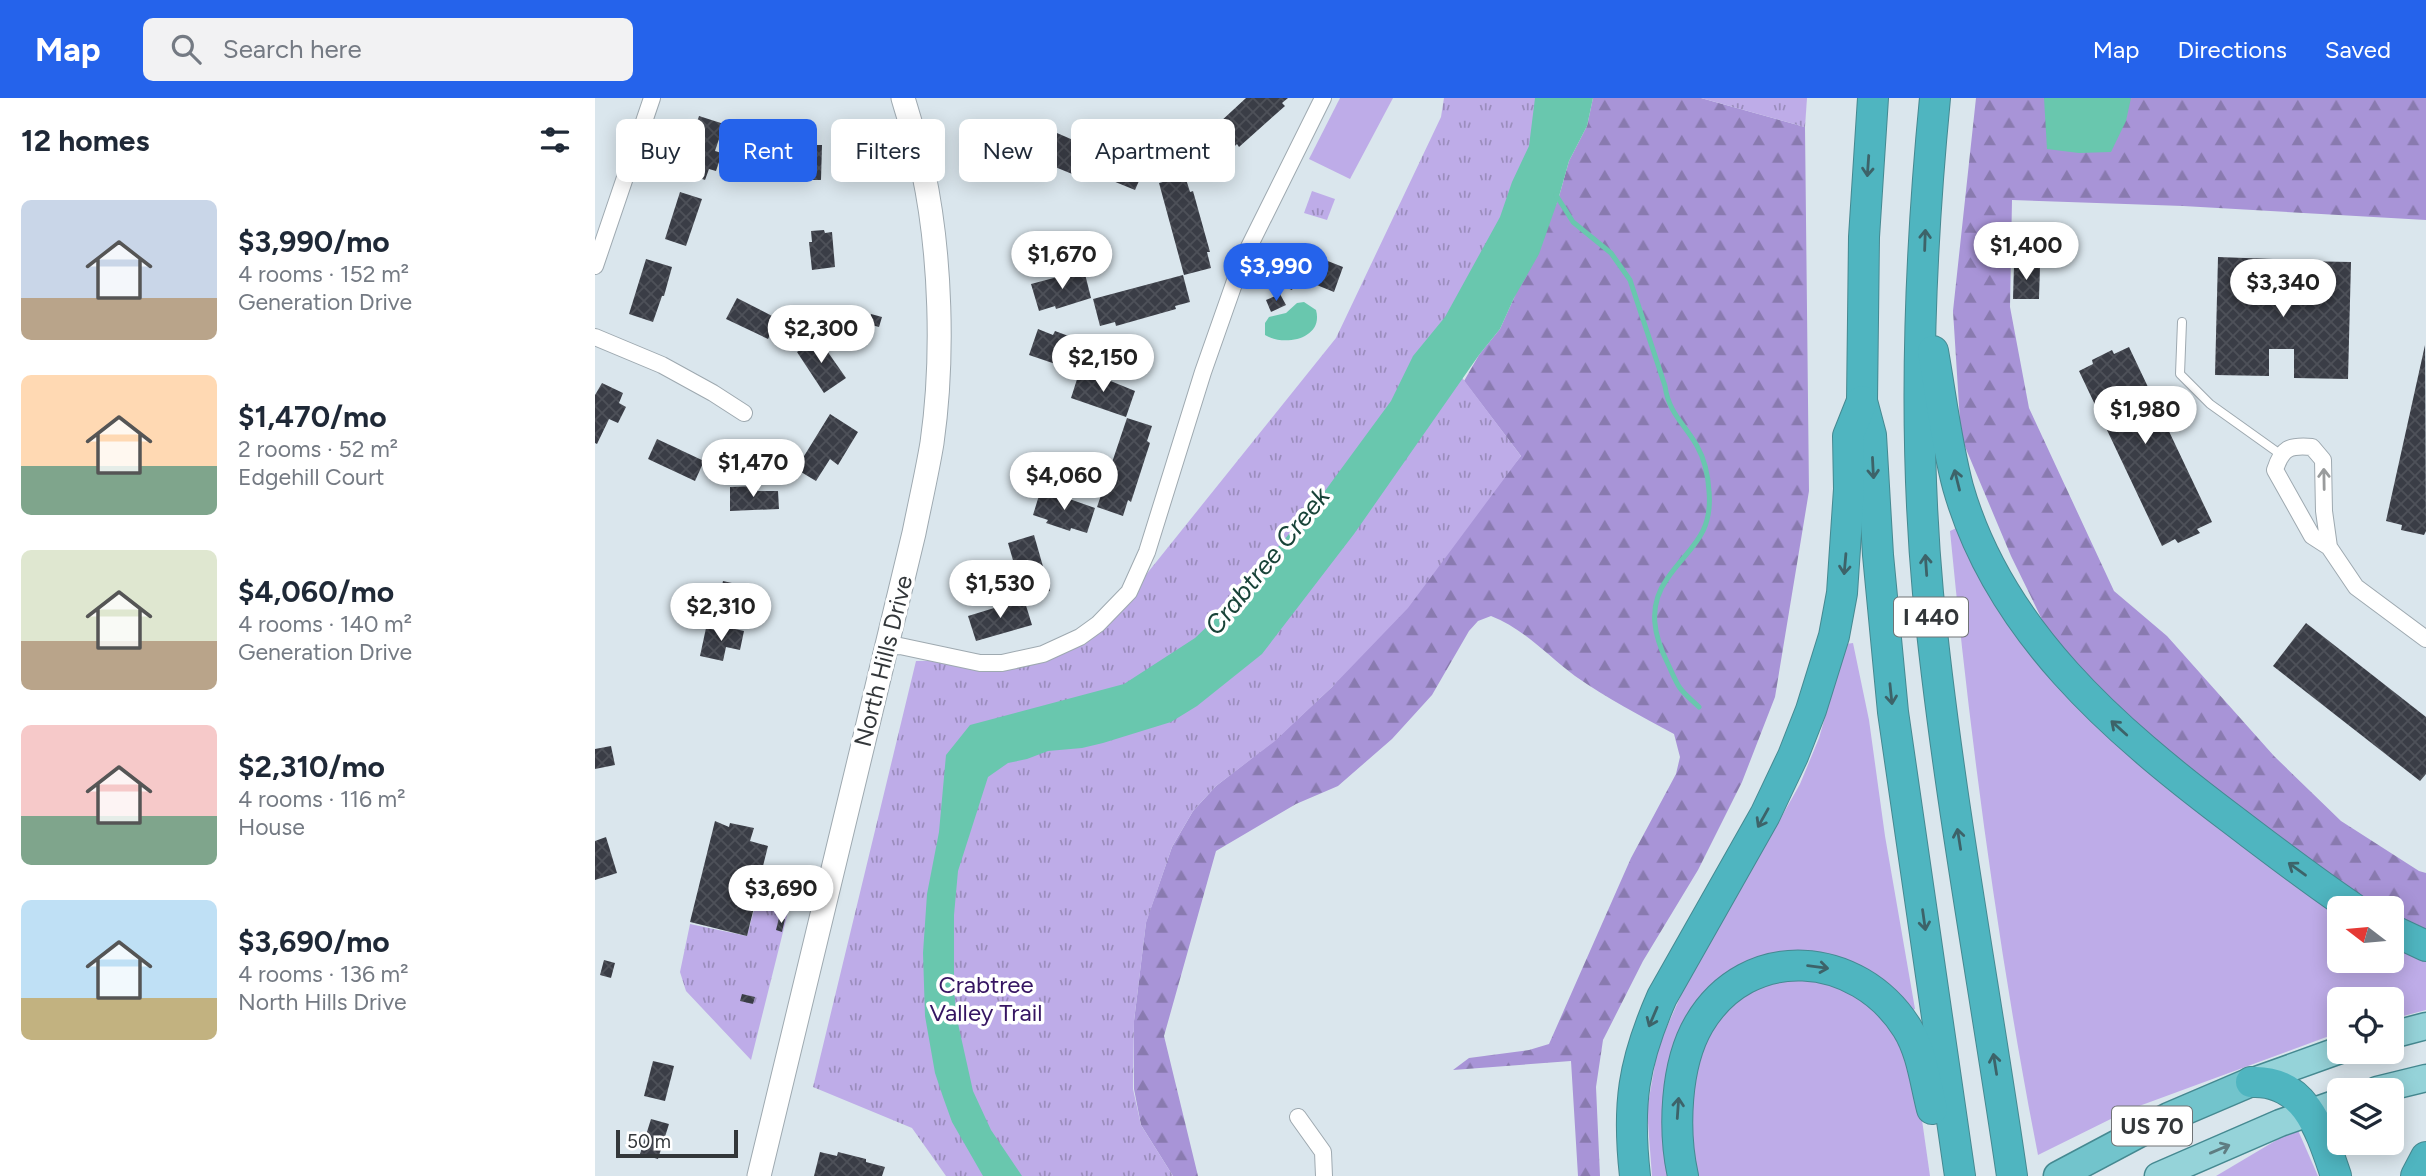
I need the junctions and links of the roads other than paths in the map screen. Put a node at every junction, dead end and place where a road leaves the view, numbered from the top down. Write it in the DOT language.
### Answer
graph roads {
  1 [pos="652,98"];
  2 [pos="903,98"];
  3 [pos="1323,98"];
  4 [pos="1873,98"];
  5 [pos="1935,98"];
  6 [pos="595,266"];
  7 [pos="1923,285"];
  8 [pos="2182,321"];
  9 [pos="595,337"];
  10 [pos="1862,401"];
  11 [pos="744,413"];
  12 [pos="2280,454"];
  13 [pos="2329,547"];
  14 [pos="2426,639"];
  15 [pos="886,647"];
  16 [pos="2337,896"];
  17 [pos="2405,936"];
  18 [pos="2426,946"];
  19 [pos="2426,1026"];
  20 [pos="2404,1032"];
  21 [pos="2327,1055"];
  22 [pos="2426,1077"];
  23 [pos="2251,1082"];
  24 [pos="2404,1083"];
  25 [pos="2327,1106"];
  26 [pos="2309,1112"];
  27 [pos="1298,1117"];
  28 [pos="2426,1157"];
  29 [pos="1957,1160"];
  30 [pos="759,1176"];
  31 [pos="1324,1176"];
  32 [pos="1635,1176"];
  33 [pos="1683,1176"];
  34 [pos="2012,1176"];
  35 [pos="2057,1176"];
  36 [pos="2158,1176"];
  37 [pos="2336,1176"];
  38 [pos="2416,1176"];
  1 -- 6 [label="street"];
  2 -- 15 [label="main road, North Hills Drive"];
  3 -- 15 [label="street"];
  4 -- 10 [label="highway, I 440, one-way"];
  7 -- 5 [label="highway, I 440, one-way"];
  16 -- 7 [label="highway, one-way"];
  34 -- 7 [label="highway, I 440, one-way"];
  8 -- 12 [label="lane"];
  9 -- 11 [label="street"];
  10 -- 29 [label="highway, I 440, one-way"];
  10 -- 32 [label="highway, one-way"];
  12 -- 13 [label="street"];
  13 -- 12 [label="street, one-way"];
  13 -- 14 [label="street"];
  15 -- 30 [label="main road, North Hills Drive"];
  17 -- 18 [label="highway"];
  19 -- 20 [label="main road"];
  21 -- 23 [label="main road, US 70"];
  22 -- 24 [label="main road"];
  23 -- 26 [label="highway"];
  23 -- 35 [label="highway, US 70"];
  25 -- 26 [label="main road, US 70"];
  36 -- 26 [label="main road, US 70, one-way"];
  26 -- 37 [label="highway"];
  27 -- 31 [label="street"];
  28 -- 38 [label="highway"];
  33 -- 29 [label="highway, one-way"];
}
